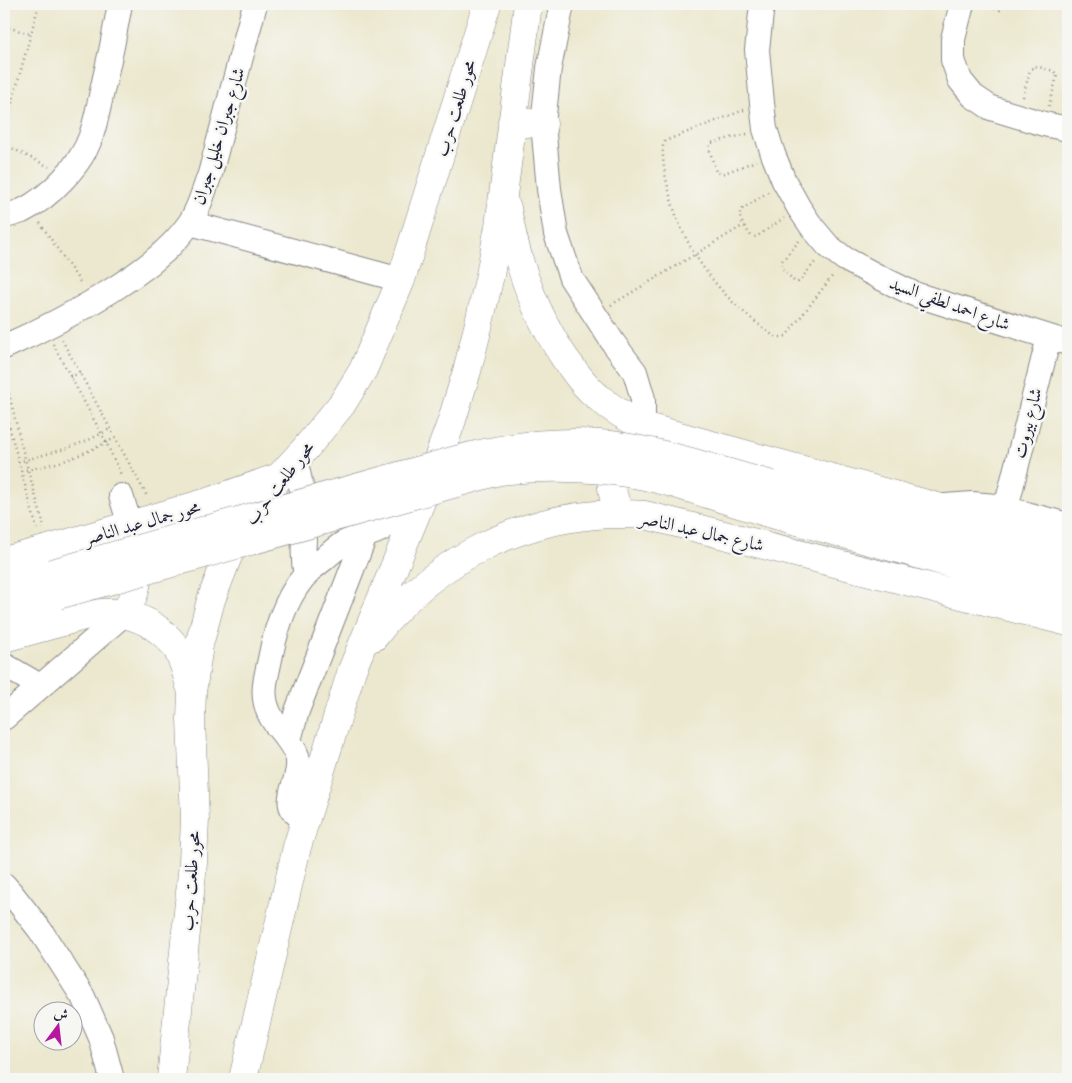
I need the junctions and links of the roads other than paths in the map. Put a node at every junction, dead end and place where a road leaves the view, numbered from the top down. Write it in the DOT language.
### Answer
graph roads {
  1 [pos="120,4"];
  2 [pos="255,4"];
  3 [pos="487,4"];
  4 [pos="528,4"];
  5 [pos="562,4"];
  6 [pos="762,4"];
  7 [pos="962,4"];
  8 [pos="512,122"];
  9 [pos="543,124"];
  10 [pos="1068,130"];
  11 [pos="506,176"];
  12 [pos="12,214"];
  13 [pos="190,222"];
  14 [pos="401,280"];
  15 [pos="1059,340"];
  16 [pos="4,347"];
  17 [pos="643,426"];
  18 [pos="287,468"];
  19 [pos="122,487"];
  20 [pos="934,506"];
  21 [pos="1006,508"];
  22 [pos="396,512"];
  23 [pos="620,514"];
  24 [pos="1068,525"];
  25 [pos="122,527"];
  26 [pos="365,536"];
  27 [pos="1068,544"];
  28 [pos="4,561"];
  29 [pos="52,562"];
  30 [pos="1068,570"];
  31 [pos="306,575"];
  32 [pos="4,586"];
  33 [pos="1068,596"];
  34 [pos="4,611"];
  35 [pos="124,614"];
  36 [pos="1068,622"];
  37 [pos="4,638"];
  38 [pos="4,666"];
  39 [pos="352,670"];
  40 [pos="40,686"];
  41 [pos="192,692"];
  42 [pos="4,718"];
  43 [pos="289,740"];
  44 [pos="306,819"];
  45 [pos="4,885"];
  46 [pos="239,1075"];
  47 [pos="112,1079"];
  48 [pos="171,1079"];
  1 -- 12 [label="street"];
  2 -- 13 [label="street, شارع جبران خليل جبران"];
  3 -- 14 [label="main road, محور طلعت حرب"];
  4 -- 8 [label="main road"];
  5 -- 9 [label="street"];
  6 -- 15 [label="street, شارع احمد لطفي السيد"];
  7 -- 10 [label="street"];
  8 -- 9 [label="main road"];
  8 -- 11 [label="main road"];
  9 -- 17 [label="street"];
  11 -- 17 [label="main road"];
  11 -- 39 [label="main road"];
  13 -- 14 [label="street"];
  13 -- 16 [label="street, شارع جبران خليل جبران"];
  14 -- 18 [label="main road, محور طلعت حرب"];
  15 -- 21 [label="street, شارع بيروت"];
  17 -- 20 [label="main road"];
  17 -- 23 [label="main road"];
  18 -- 25 [label="main road, محور جمال عبد الناصر"];
  18 -- 31 [label="street"];
  18 -- 41 [label="main road, محور طلعت حرب"];
  19 -- 25 [label="street"];
  20 -- 21 [label="street"];
  20 -- 27 [label="main road"];
  21 -- 24 [label="street"];
  22 -- 26 [label="street"];
  23 -- 36 [label="main road, شارع جمال عبد الناصر"];
  23 -- 39 [label="main road, شارع جمال عبد الناصر"];
  25 -- 29 [label="main road, محور جمال عبد الناصر"];
  25 -- 35 [label="main road"];
  26 -- 31 [label="street"];
  26 -- 43 [label="street"];
  28 -- 29 [label="main road, محور جمال عبد الناصر"];
  29 -- 30 [label="main road, bridge"];
  29 -- 32 [label="main road"];
  29 -- 33 [label="main road, bridge"];
  29 -- 34 [label="main road"];
  31 -- 43 [label="street"];
  35 -- 37 [label="main road"];
  35 -- 40 [label="street"];
  35 -- 41 [label="main road"];
  38 -- 40 [label="street"];
  39 -- 44 [label="main road"];
  40 -- 42 [label="street"];
  41 -- 48 [label="main road, محور طلعت حرب"];
  43 -- 44 [label="street"];
  44 -- 46 [label="main road"];
  45 -- 47 [label="street"];
}
